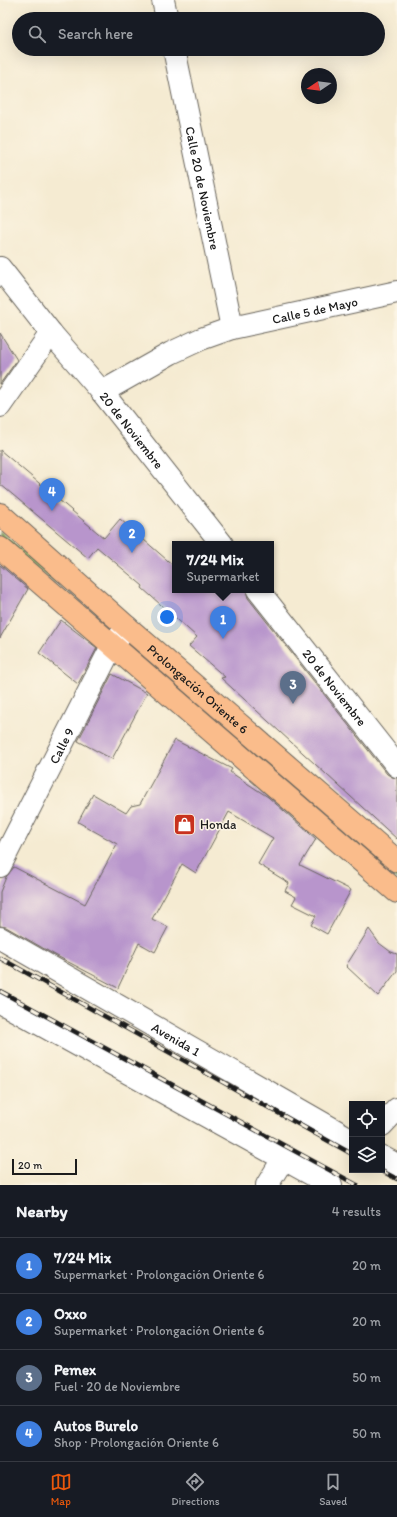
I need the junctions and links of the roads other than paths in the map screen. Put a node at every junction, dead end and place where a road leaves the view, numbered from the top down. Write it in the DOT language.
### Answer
graph roads {
  1 [pos="163,0"];
  2 [pos="166,12"];
  3 [pos="175,56"];
  4 [pos="0,268"];
  5 [pos="397,292"];
  6 [pos="232,328"];
  7 [pos="51,333"];
  8 [pos="102,392"];
  9 [pos="0,406"];
  10 [pos="0,514"];
  11 [pos="220,541"];
  12 [pos="0,548"];
  13 [pos="260,593"];
  14 [pos="127,627"];
  15 [pos="112,646"];
  16 [pos="397,766"];
  17 [pos="397,861"];
  18 [pos="0,866"];
  19 [pos="397,892"];
  20 [pos="0,938"];
  21 [pos="0,1002"];
  22 [pos="397,1109"];
  23 [pos="385,1122"];
  24 [pos="349,1138"];
  25 [pos="283,1159"];
  26 [pos="385,1159"];
  27 [pos="397,1165"];
  28 [pos="267,1185"];
  29 [pos="331,1185"];
  1 -- 2 [label="street"];
  3 -- 6 [label="street, Calle 20 de Noviembre"];
  4 -- 7 [label="street"];
  5 -- 6 [label="street, Calle 5 de Mayo"];
  6 -- 8 [label="street, 20 de Noviembre"];
  7 -- 8 [label="street"];
  7 -- 9 [label="street"];
  8 -- 11 [label="street, 20 de Noviembre"];
  10 -- 14 [label="main road, Prolongación Oriente 6"];
  12 -- 15 [label="main road, Prolongación Oriente 6"];
  13 -- 16 [label="street, 20 de Noviembre"];
  14 -- 15 [label="street, Calle 9"];
  14 -- 17 [label="main road, Prolongación Oriente 6"];
  15 -- 18 [label="street, Calle 9"];
  15 -- 19 [label="main road, Prolongación Oriente 6"];
  20 -- 24 [label="street, Avenida 1"];
  21 -- 25 [label="street"];
  22 -- 23 [label="street"];
  25 -- 28 [label="street"];
  25 -- 29 [label="street"];
  26 -- 27 [label="street"];
}
